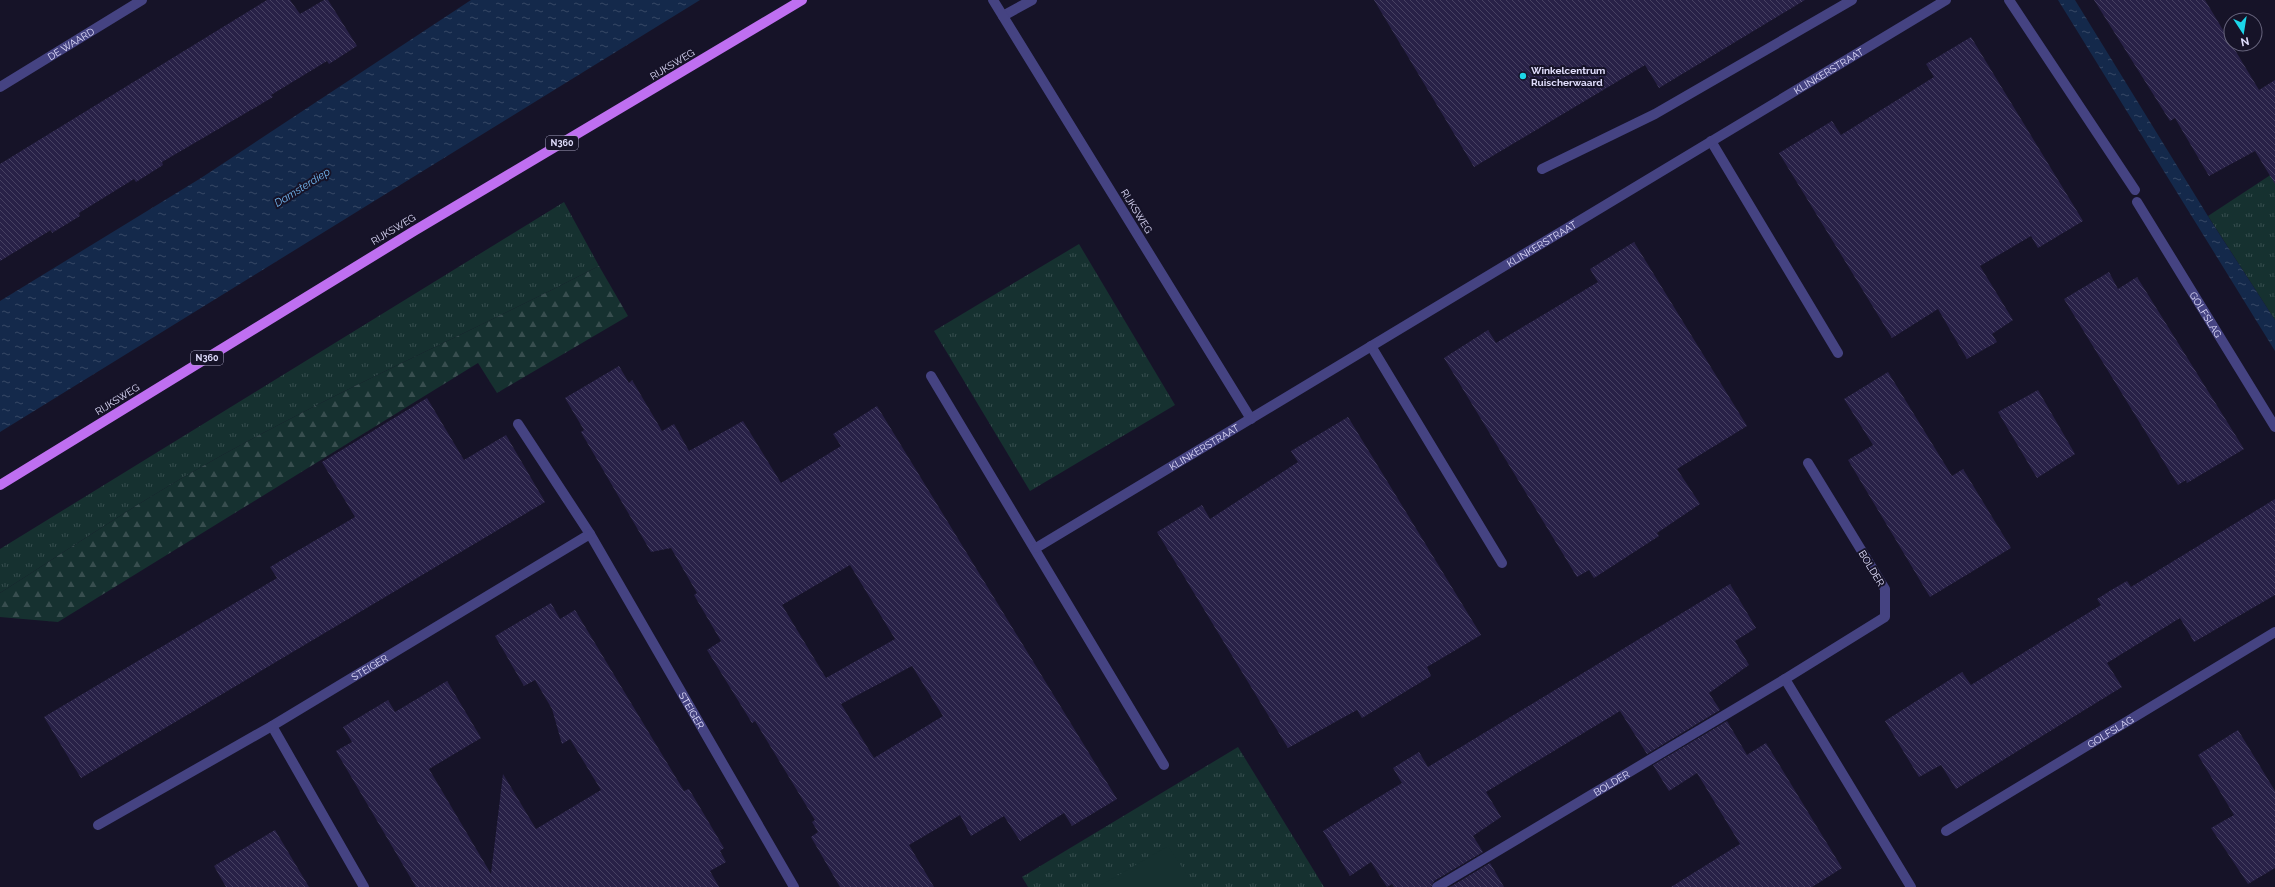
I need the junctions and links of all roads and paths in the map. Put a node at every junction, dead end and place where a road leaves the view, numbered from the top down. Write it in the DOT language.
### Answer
graph roads {
  1 [pos="142,0"];
  2 [pos="802,0"];
  3 [pos="993,0"];
  4 [pos="1032,0"];
  5 [pos="1852,0"];
  6 [pos="1946,0"];
  7 [pos="2009,0"];
  8 [pos="1003,16"];
  9 [pos="0,87"];
  10 [pos="1711,141"];
  11 [pos="1542,169"];
  12 [pos="2135,190"];
  13 [pos="2137,202"];
  14 [pos="1371,346"];
  15 [pos="1838,353"];
  16 [pos="932,376"];
  17 [pos="1251,419"];
  18 [pos="518,424"];
  19 [pos="2275,427"];
  20 [pos="1808,463"];
  21 [pos="0,485"];
  22 [pos="590,534"];
  23 [pos="1036,548"];
  24 [pos="1502,563"];
  25 [pos="2275,632"];
  26 [pos="1785,679"];
  27 [pos="272,726"];
  28 [pos="1164,765"];
  29 [pos="98,825"];
  30 [pos="1946,831"];
  31 [pos="364,887"];
  32 [pos="795,887"];
  33 [pos="1437,887"];
  34 [pos="1911,887"];
  1 -- 9 [label="street, DE WAARD"];
  2 -- 21 [label="main road, RIJKSWEG / N360"];
  3 -- 8 [label="street, RIJKSWEG"];
  4 -- 8 [label="street"];
  5 -- 11 [label="street"];
  6 -- 10 [label="street, KLINKERSTRAAT"];
  7 -- 12 [label="street"];
  8 -- 17 [label="street, RIJKSWEG"];
  10 -- 14 [label="street, KLINKERSTRAAT"];
  10 -- 15 [label="street"];
  13 -- 19 [label="street, GOLFSLAG"];
  14 -- 17 [label="street, KLINKERSTRAAT"];
  14 -- 24 [label="street"];
  16 -- 23 [label="street"];
  17 -- 23 [label="street, KLINKERSTRAAT"];
  18 -- 22 [label="street, STEIGER"];
  20 -- 26 [label="street, BOLDER"];
  22 -- 27 [label="street, STEIGER"];
  22 -- 32 [label="street, STEIGER"];
  23 -- 28 [label="street"];
  25 -- 30 [label="street, GOLFSLAG"];
  26 -- 33 [label="street, BOLDER"];
  26 -- 34 [label="street"];
  27 -- 29 [label="street, STEIGER"];
  27 -- 31 [label="street"];
}
